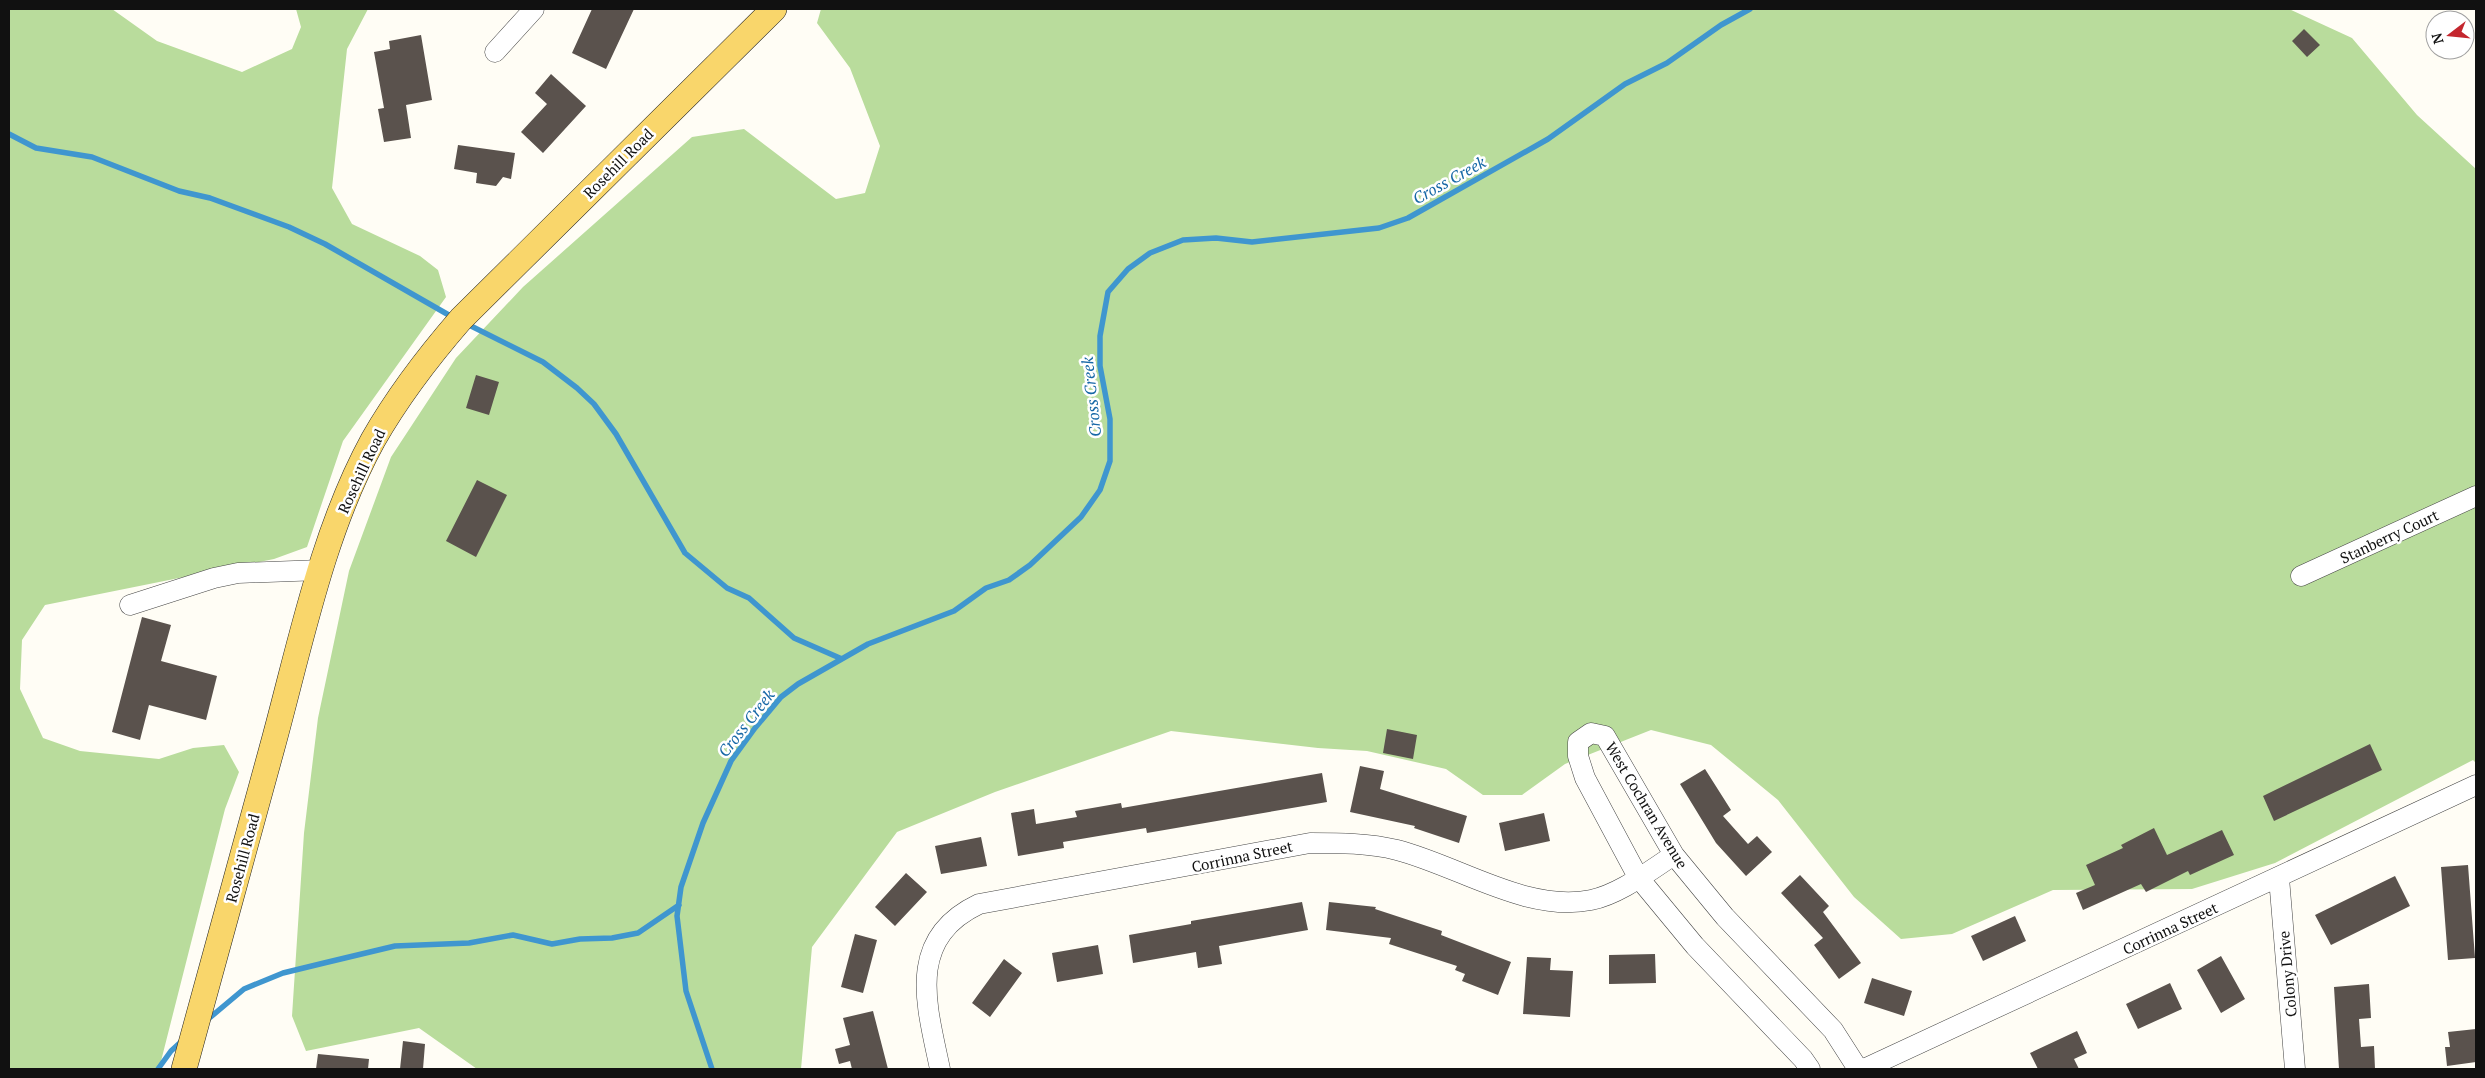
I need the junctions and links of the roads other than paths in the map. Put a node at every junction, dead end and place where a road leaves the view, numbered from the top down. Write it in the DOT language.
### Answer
graph roads {
  1 [pos="534,9"];
  2 [pos="774,9"];
  3 [pos="495,52"];
  4 [pos="2476,496"];
  5 [pos="321,570"];
  6 [pos="2301,576"];
  7 [pos="130,605"];
  8 [pos="2476,785"];
  9 [pos="1674,855"];
  10 [pos="1638,877"];
  11 [pos="2280,878"];
  12 [pos="184,1069"];
  13 [pos="940,1069"];
  14 [pos="1810,1069"];
  15 [pos="1858,1069"];
  16 [pos="1864,1069"];
  17 [pos="2295,1069"];
  1 -- 3 [label="street"];
  2 -- 5 [label="main road, Rosehill Road"];
  4 -- 6 [label="street, Stanberry Court"];
  5 -- 7 [label="street"];
  5 -- 12 [label="main road, Rosehill Road"];
  8 -- 11 [label="street, Corrinna Street"];
  9 -- 10 [label="street, Corrinna Street"];
  9 -- 10 [label="street, West Cochran Avenue"];
  9 -- 15 [label="street, West Cochran Avenue"];
  10 -- 13 [label="street, Corrinna Street"];
  10 -- 14 [label="street, West Cochran Avenue"];
  11 -- 16 [label="street, Corrinna Street"];
  11 -- 17 [label="street, Colony Drive"];
}
